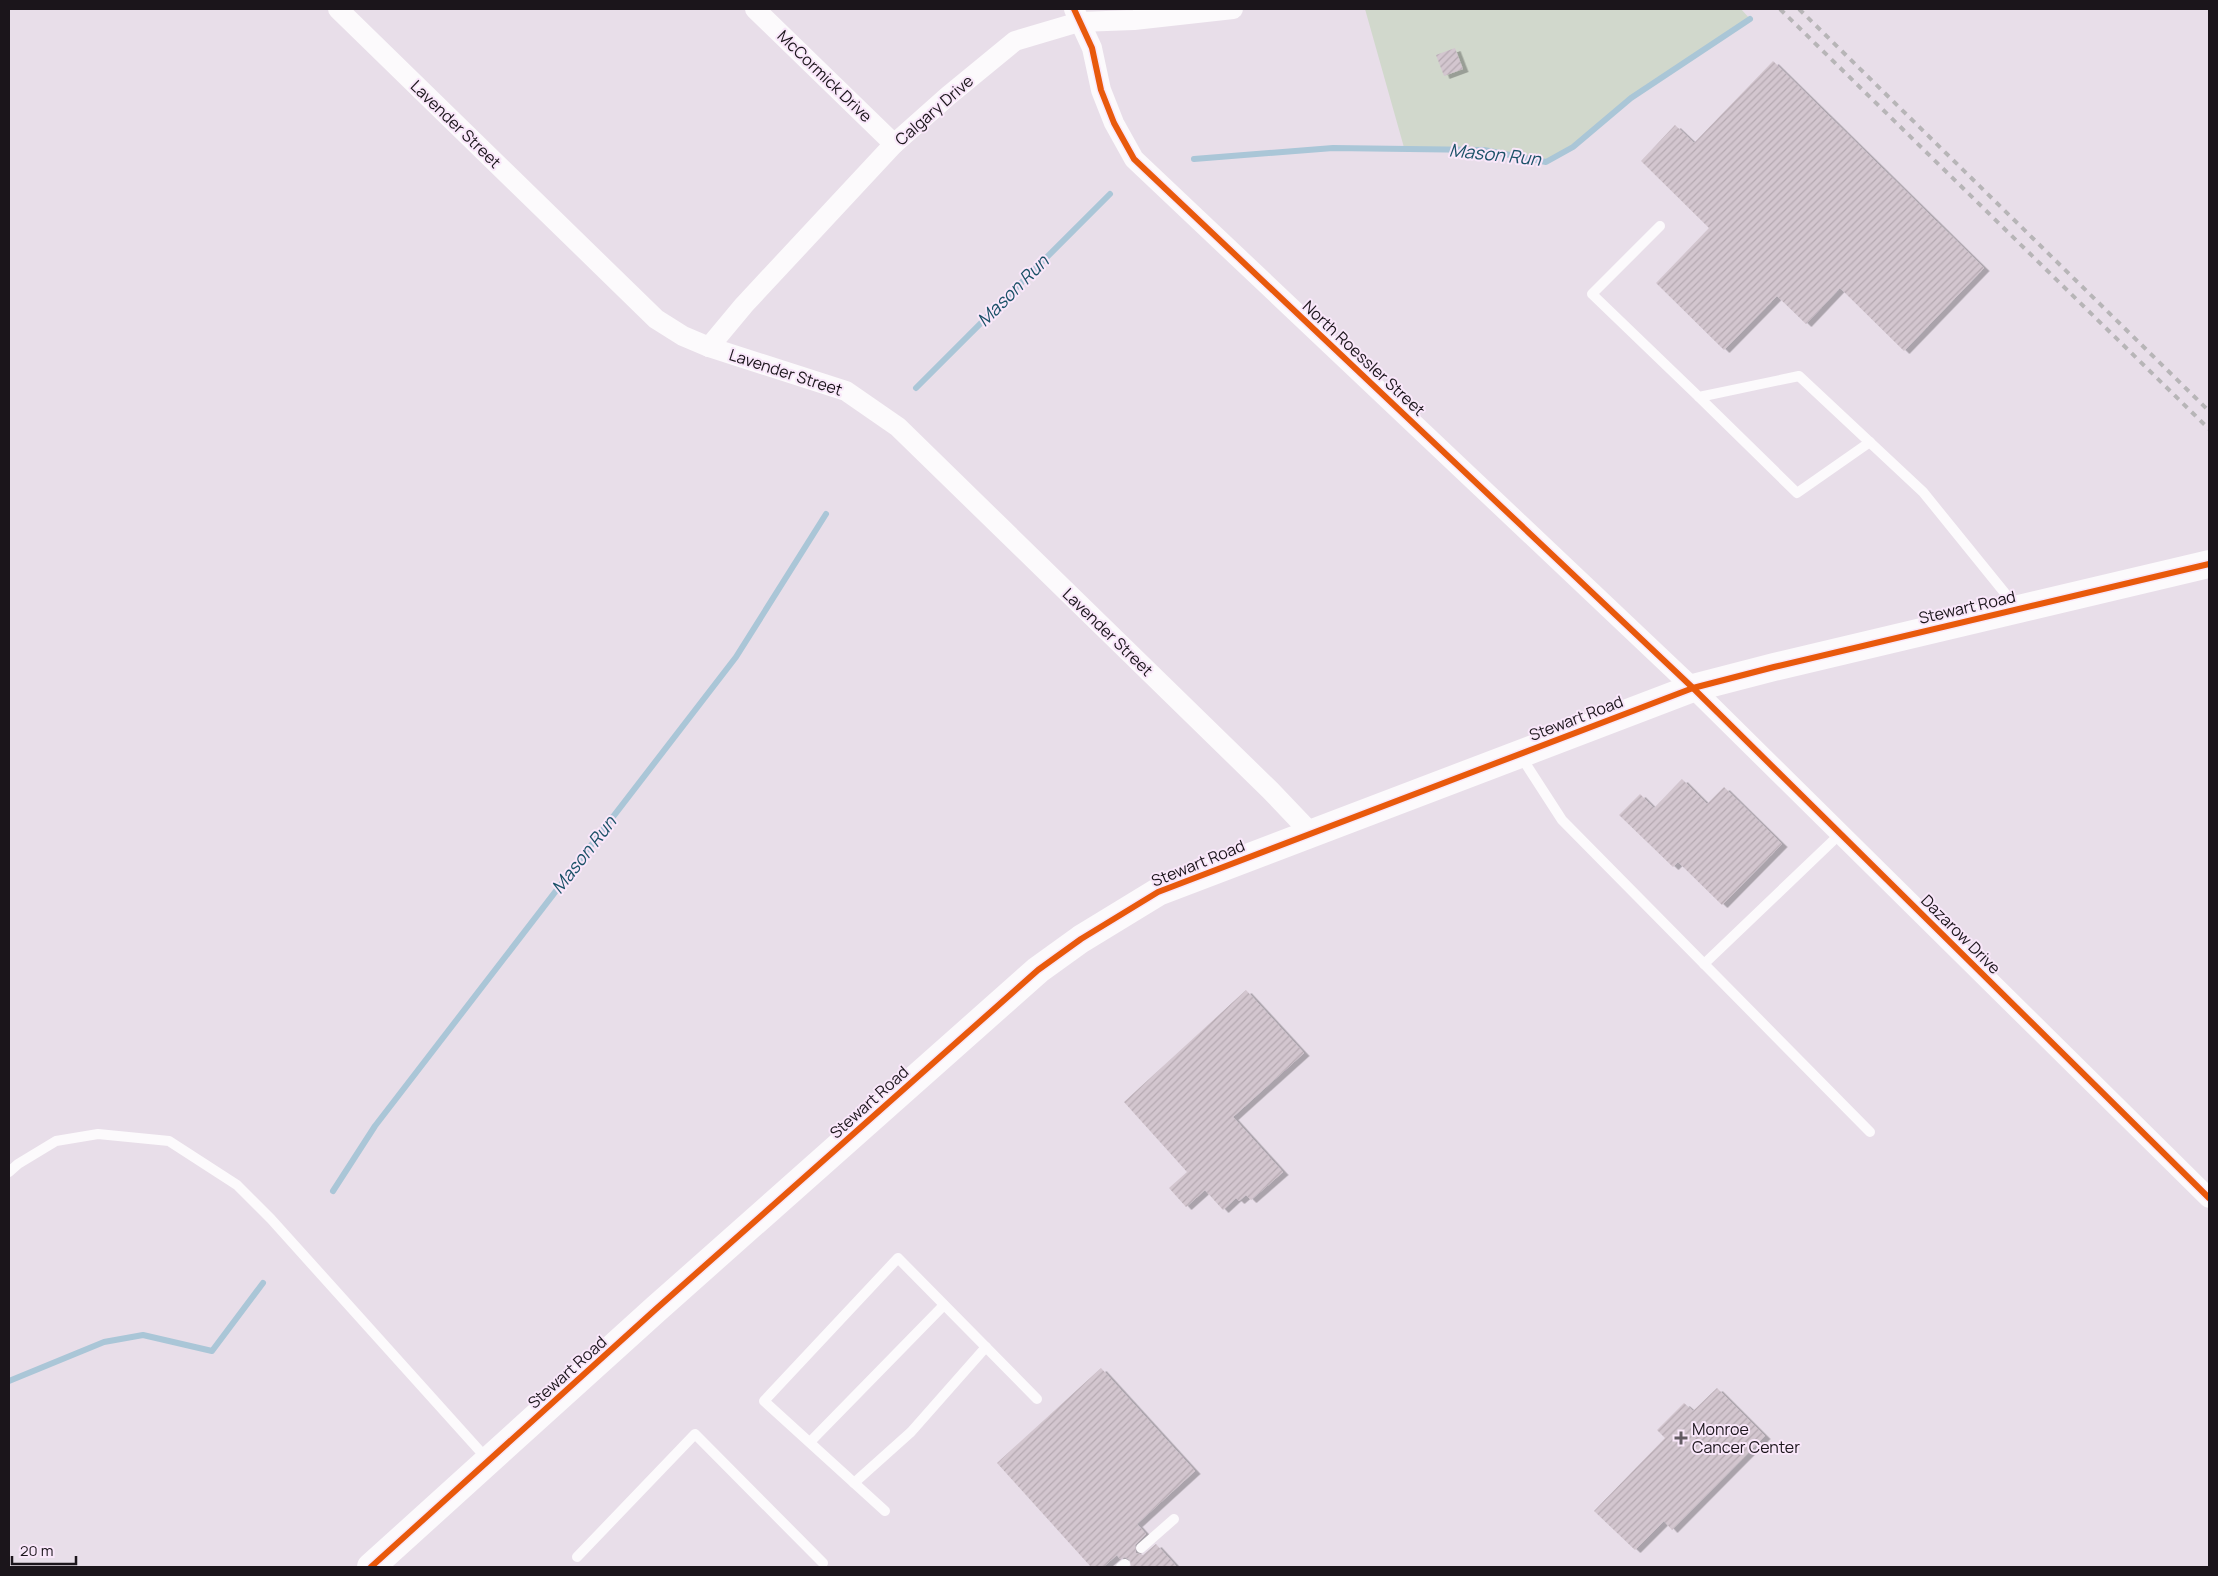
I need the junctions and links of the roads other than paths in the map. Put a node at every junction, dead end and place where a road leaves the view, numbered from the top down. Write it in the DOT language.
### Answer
graph roads {
  1 [pos="338,9"];
  2 [pos="755,9"];
  3 [pos="1232,9"];
  4 [pos="1077,15"];
  5 [pos="894,144"];
  6 [pos="1660,226"];
  7 [pos="709,347"];
  8 [pos="1699,397"];
  9 [pos="1870,442"];
  10 [pos="2209,564"];
  11 [pos="2017,609"];
  12 [pos="1693,688"];
  13 [pos="1520,754"];
  14 [pos="1311,833"];
  15 [pos="1840,834"];
  16 [pos="1704,964"];
  17 [pos="1870,1132"];
  18 [pos="9,1172"];
  19 [pos="2209,1198"];
  20 [pos="944,1304"];
  21 [pos="986,1347"];
  22 [pos="1037,1398"];
  23 [pos="810,1442"];
  24 [pos="489,1461"];
  25 [pos="854,1483"];
  26 [pos="885,1511"];
  27 [pos="1174,1519"];
  28 [pos="1141,1548"];
  29 [pos="577,1557"];
  30 [pos="823,1563"];
  31 [pos="371,1567"];
  1 -- 7 [label="street, Lavender Street"];
  2 -- 5 [label="street, McCormick Drive"];
  3 -- 4 [label="street, Calgary Drive"];
  4 -- 5 [label="street, Calgary Drive"];
  4 -- 12 [label="street, North Roessler Street"];
  5 -- 7 [label="street, Calgary Drive"];
  6 -- 8 [label="lane"];
  7 -- 14 [label="street, Lavender Street"];
  8 -- 9 [label="lane"];
  8 -- 9 [label="lane"];
  9 -- 11 [label="lane"];
  10 -- 11 [label="street, Stewart Road"];
  11 -- 12 [label="street, Stewart Road"];
  12 -- 13 [label="street, Stewart Road"];
  12 -- 15 [label="street, Dazarow Drive"];
  13 -- 14 [label="street, Stewart Road"];
  13 -- 16 [label="lane"];
  14 -- 24 [label="street, Stewart Road"];
  15 -- 16 [label="lane"];
  15 -- 19 [label="street, Dazarow Drive"];
  16 -- 17 [label="lane"];
  18 -- 24 [label="lane"];
  20 -- 21 [label="lane"];
  20 -- 23 [label="lane"];
  20 -- 23 [label="lane"];
  21 -- 22 [label="lane"];
  21 -- 25 [label="lane"];
  23 -- 25 [label="lane"];
  24 -- 31 [label="street, Stewart Road"];
  25 -- 26 [label="lane"];
  27 -- 28 [label="lane"];
  29 -- 30 [label="lane"];
}
